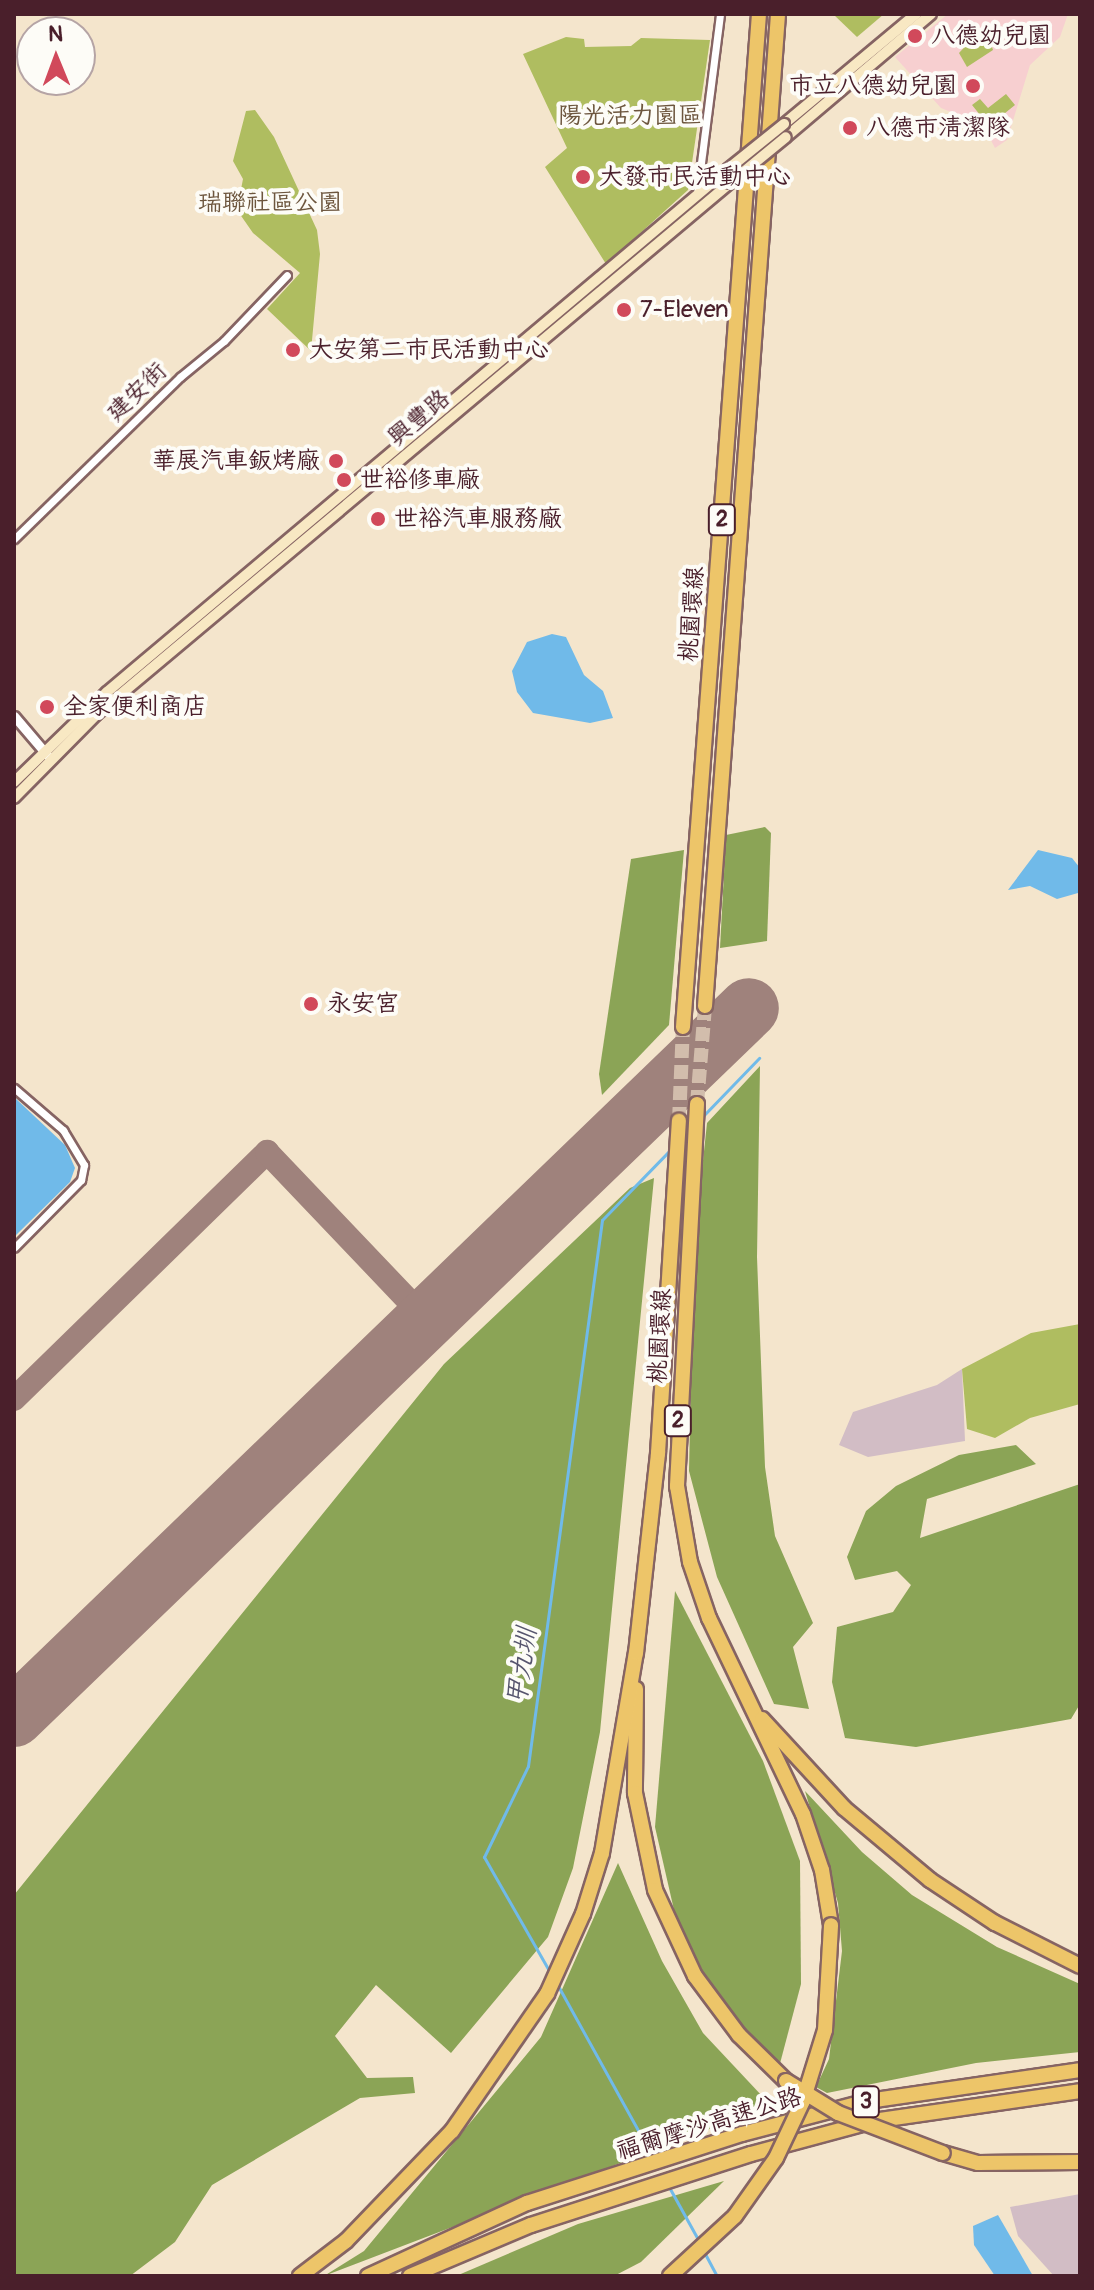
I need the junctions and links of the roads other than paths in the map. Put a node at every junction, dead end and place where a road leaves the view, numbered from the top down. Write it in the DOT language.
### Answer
graph roads {
  1 [pos="720,14"];
  2 [pos="759,14"];
  3 [pos="778,14"];
  4 [pos="916,14"];
  5 [pos="931,14"];
  6 [pos="697,195"];
  7 [pos="696,212"];
  8 [pos="287,275"];
  9 [pos="14,539"];
  10 [pos="14,716"];
  11 [pos="47,754"];
  12 [pos="14,782"];
  13 [pos="14,798"];
  14 [pos="705,1006"];
  15 [pos="683,1027"];
  16 [pos="14,1088"];
  17 [pos="697,1104"];
  18 [pos="679,1121"];
  19 [pos="14,1248"];
  20 [pos="636,1653"];
  21 [pos="746,1701"];
  22 [pos="1080,1966"];
  23 [pos="1080,2070"];
  24 [pos="1080,2091"];
  25 [pos="1080,2162"];
  26 [pos="300,2276"];
  27 [pos="368,2276"];
  28 [pos="410,2276"];
  29 [pos="670,2276"];
  1 -- 6 [label="street"];
  2 -- 15 [label="highway, 桃園環線 / 2"];
  3 -- 14 [label="highway, 桃園環線 / 2"];
  4 -- 6 [label="main road, 興豐路, bridge"];
  5 -- 7 [label="main road, 興豐路, bridge"];
  6 -- 7 [label="street"];
  6 -- 11 [label="main road, 興豐路"];
  7 -- 11 [label="main road, 興豐路"];
  8 -- 9 [label="street, 建安街"];
  10 -- 11 [label="street"];
  11 -- 12 [label="main road, 興豐路"];
  11 -- 13 [label="main road, 興豐路"];
  16 -- 19 [label="street"];
  17 -- 21 [label="highway, 桃園環線 / 2"];
  18 -- 20 [label="highway, 桃園環線 / 2"];
  20 -- 25 [label="highway, bridge"];
  20 -- 26 [label="highway"];
  21 -- 22 [label="highway"];
  21 -- 29 [label="highway, 桃園環線, bridge"];
  23 -- 27 [label="highway, 福爾摩沙高速公路 / 3"];
  24 -- 28 [label="highway, 福爾摩沙高速公路 / 3"];
}
